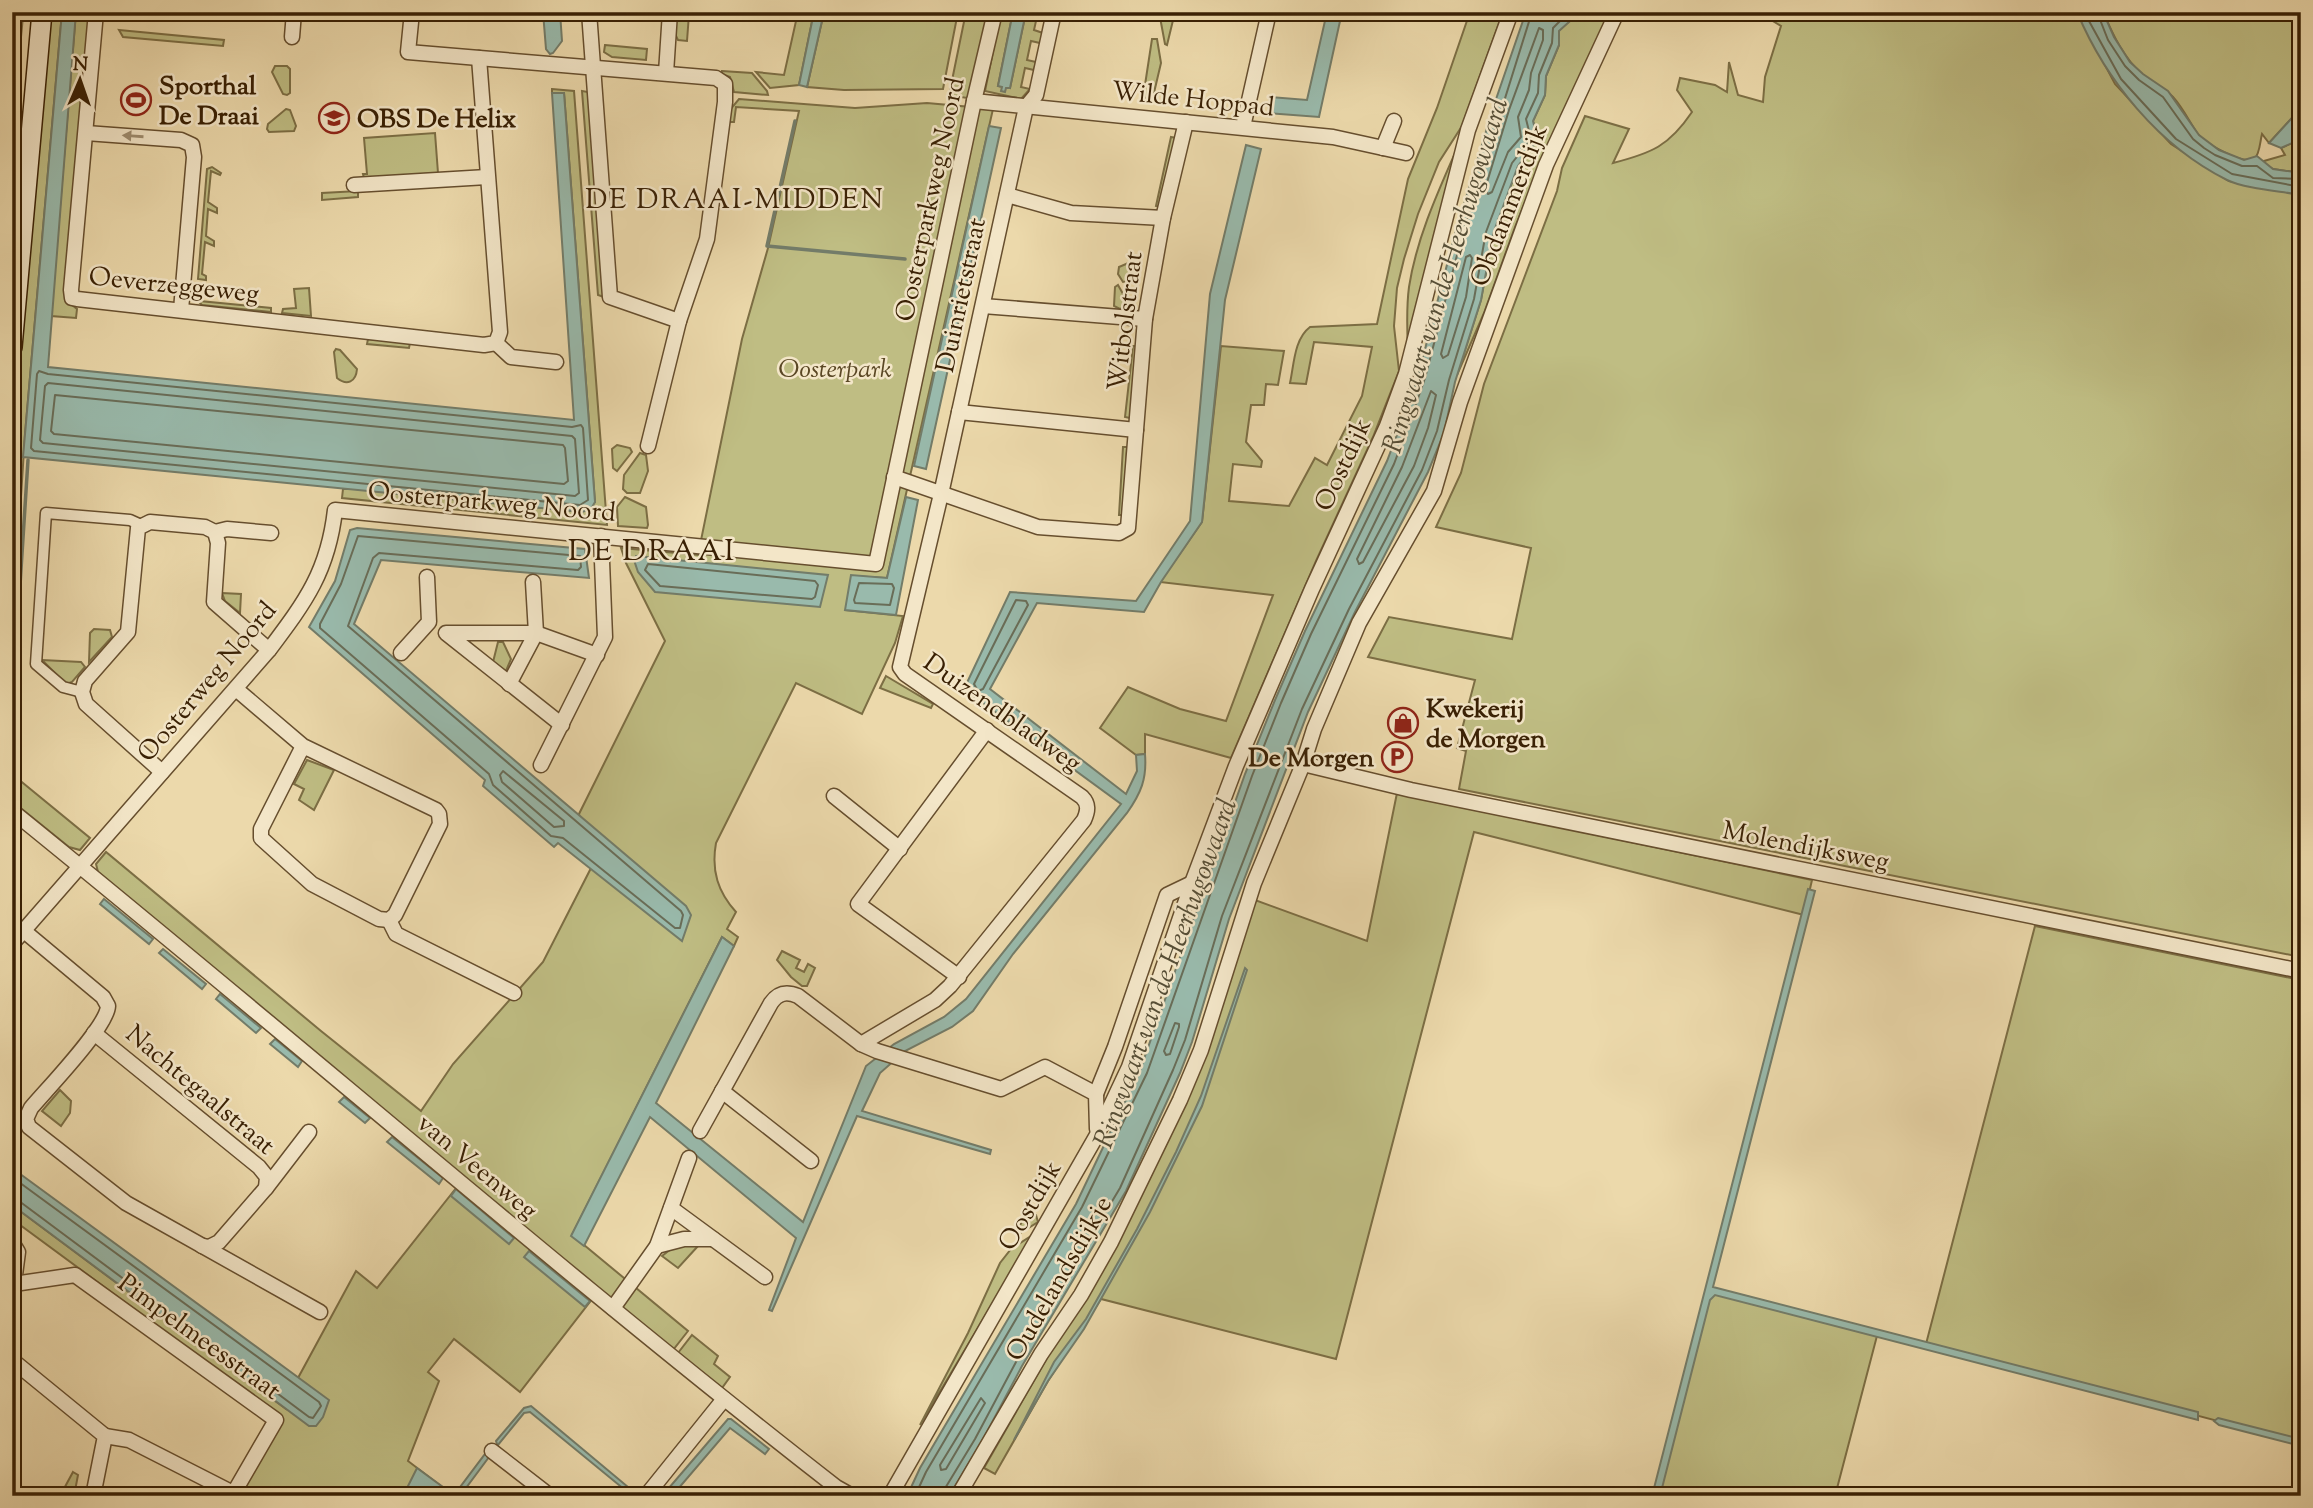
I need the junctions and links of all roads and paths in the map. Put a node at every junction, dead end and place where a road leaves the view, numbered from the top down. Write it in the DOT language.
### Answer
graph roads {
  1 [pos="28,12"];
  2 [pos="41,12"];
  3 [pos="96,12"];
  4 [pos="294,12"];
  5 [pos="412,12"];
  6 [pos="589,12"];
  7 [pos="670,12"];
  8 [pos="995,12"];
  9 [pos="1055,12"];
  10 [pos="1269,12"];
  11 [pos="1511,12"];
  12 [pos="1617,12"];
  13 [pos="292,37"];
  14 [pos="479,58"];
  15 [pos="593,67"];
  16 [pos="666,74"];
  17 [pos="974,102"];
  18 [pos="1026,107"];
  19 [pos="1394,121"];
  20 [pos="1186,122"];
  21 [pos="1243,127"];
  22 [pos="86,132"];
  23 [pos="1383,148"];
  24 [pos="1406,153"];
  25 [pos="487,177"];
  26 [pos="354,185"];
  27 [pos="12,193"];
  28 [pos="1007,195"];
  29 [pos="1163,219"];
  30 [pos="983,306"];
  31 [pos="181,310"];
  32 [pos="1145,319"];
  33 [pos="679,321"];
  34 [pos="496,343"];
  35 [pos="12,347"];
  36 [pos="556,362"];
  37 [pos="959,412"];
  38 [pos="1136,430"];
  39 [pos="648,446"];
  40 [pos="894,477"];
  41 [pos="942,494"];
  42 [pos="335,510"];
  43 [pos="141,525"];
  44 [pos="215,533"];
  45 [pos="271,533"];
  46 [pos="601,536"];
  47 [pos="427,577"];
  48 [pos="533,582"];
  49 [pos="429,622"];
  50 [pos="446,633"];
  51 [pos="536,634"];
  52 [pos="269,650"];
  53 [pos="401,653"];
  54 [pos="597,655"];
  55 [pos="509,684"];
  56 [pos="236,689"];
  57 [pos="82,692"];
  58 [pos="562,725"];
  59 [pos="987,730"];
  60 [pos="303,746"];
  61 [pos="1303,764"];
  62 [pos="541,765"];
  63 [pos="162,772"];
  64 [pos="834,796"];
  65 [pos="12,811"];
  66 [pos="900,849"];
  67 [pos="80,866"];
  68 [pos="1192,883"];
  69 [pos="389,920"];
  70 [pos="24,930"];
  71 [pos="12,944"];
  72 [pos="2301,971"];
  73 [pos="959,976"];
  74 [pos="514,993"];
  75 [pos="94,1033"];
  76 [pos="861,1044"];
  77 [pos="722,1091"];
  78 [pos="1096,1094"];
  79 [pos="700,1131"];
  80 [pos="309,1132"];
  81 [pos="1097,1135"];
  82 [pos="690,1158"];
  83 [pos="811,1161"];
  84 [pos="266,1188"];
  85 [pos="671,1208"];
  86 [pos="713,1239"];
  87 [pos="12,1242"];
  88 [pos="202,1246"];
  89 [pos="657,1246"];
  90 [pos="765,1277"];
  91 [pos="13,1291"];
  92 [pos="613,1308"];
  93 [pos="320,1312"];
  94 [pos="12,1360"];
  95 [pos="724,1399"];
  96 [pos="105,1436"];
  97 [pos="492,1451"];
  98 [pos="232,1494"];
  99 [pos="93,1496"];
  100 [pos="550,1496"];
  101 [pos="646,1496"];
  102 [pos="852,1496"];
  103 [pos="890,1496"];
  104 [pos="958,1496"];
  1 -- 27 [label="main road"];
  2 -- 35 [label="main road"];
  3 -- 22 [label="street, Oeverzeggeweg"];
  4 -- 13 [label="street"];
  5 -- 14 [label="street"];
  6 -- 15 [label="street"];
  7 -- 16 [label="street"];
  8 -- 17 [label="street, Oosterparkweg Noord"];
  9 -- 18 [label="street, Duinrietstraat"];
  10 -- 21 [label="street"];
  11 -- 68 [label="street, Oostdijk"];
  12 -- 61 [label="street, Obdammerdijk"];
  14 -- 15 [label="street"];
  14 -- 25 [label="street"];
  15 -- 16 [label="street"];
  15 -- 33 [label="street"];
  16 -- 33 [label="street"];
  17 -- 18 [label="street, Wilde Hoppad"];
  17 -- 40 [label="street, Oosterparkweg Noord"];
  18 -- 20 [label="street, Wilde Hoppad"];
  18 -- 28 [label="street, Duinrietstraat"];
  19 -- 23 [label="street"];
  20 -- 21 [label="street, Wilde Hoppad"];
  20 -- 29 [label="street, Witbolstraat"];
  21 -- 23 [label="street, Wilde Hoppad"];
  31 -- 22 [label="street, one-way"];
  22 -- 31 [label="street, Oeverzeggeweg"];
  23 -- 24 [label="street, Wilde Hoppad"];
  25 -- 26 [label="street"];
  25 -- 34 [label="street"];
  28 -- 29 [label="street"];
  28 -- 30 [label="street, Duinrietstraat"];
  29 -- 32 [label="street, Witbolstraat"];
  30 -- 32 [label="street"];
  30 -- 37 [label="street, Duinrietstraat"];
  31 -- 34 [label="street, Oeverzeggeweg"];
  32 -- 38 [label="street, Witbolstraat"];
  33 -- 39 [label="street"];
  34 -- 36 [label="street, Oeverzeggeweg"];
  37 -- 38 [label="street"];
  37 -- 41 [label="street, Duinrietstraat"];
  38 -- 41 [label="street, Witbolstraat"];
  40 -- 41 [label="street"];
  40 -- 46 [label="street, Oosterparkweg Noord"];
  41 -- 59 [label="street, Duizendbladweg"];
  42 -- 46 [label="street, Oosterparkweg Noord"];
  42 -- 52 [label="street, Oosterweg Noord"];
  43 -- 44 [label="street"];
  43 -- 57 [label="street"];
  43 -- 57 [label="street"];
  44 -- 45 [label="street"];
  44 -- 52 [label="street"];
  46 -- 54 [label="street"];
  47 -- 49 [label="street"];
  48 -- 51 [label="street"];
  49 -- 50 [label="street"];
  49 -- 53 [label="street"];
  50 -- 51 [label="street"];
  50 -- 55 [label="street"];
  51 -- 54 [label="street"];
  51 -- 55 [label="street"];
  52 -- 56 [label="street, Oosterweg Noord"];
  54 -- 58 [label="street"];
  55 -- 58 [label="street"];
  56 -- 60 [label="street"];
  56 -- 63 [label="street, Oosterweg Noord"];
  57 -- 63 [label="street"];
  58 -- 62 [label="street"];
  59 -- 66 [label="street"];
  59 -- 73 [label="street, Duizendbladweg"];
  60 -- 69 [label="street"];
  60 -- 69 [label="street"];
  61 -- 72 [label="street, Molendijksweg"];
  61 -- 104 [label="street, Oudelandsdijkje"];
  63 -- 67 [label="street, Oosterweg Noord"];
  64 -- 66 [label="street"];
  65 -- 67 [label="street"];
  66 -- 73 [label="street"];
  67 -- 70 [label="street, Oosterweg Noord"];
  67 -- 92 [label="street, van Veenweg"];
  68 -- 78 [label="street"];
  68 -- 81 [label="street, Oostdijk"];
  69 -- 74 [label="street"];
  70 -- 71 [label="street, Oosterweg Noord"];
  70 -- 75 [label="street, Nachtegaalstraat"];
  73 -- 76 [label="street, Duizendbladweg"];
  75 -- 84 [label="street, Nachtegaalstraat"];
  75 -- 88 [label="street, Nachtegaalstraat"];
  76 -- 77 [label="street"];
  76 -- 78 [label="street"];
  77 -- 79 [label="street"];
  77 -- 83 [label="street"];
  78 -- 81 [label="street"];
  80 -- 84 [label="street, Nachtegaalstraat"];
  81 -- 103 [label="street, Oostdijk"];
  82 -- 85 [label="street"];
  84 -- 88 [label="street, Nachtegaalstraat"];
  85 -- 86 [label="street"];
  85 -- 89 [label="street"];
  86 -- 89 [label="street"];
  86 -- 90 [label="street"];
  87 -- 91 [label="street"];
  88 -- 93 [label="street, Nachtegaalstraat"];
  89 -- 92 [label="street"];
  91 -- 98 [label="street, Pimpelmeesstraat"];
  92 -- 95 [label="street, van Veenweg"];
  94 -- 96 [label="street"];
  95 -- 101 [label="street"];
  95 -- 102 [label="street, van Veenweg"];
  96 -- 98 [label="street"];
  96 -- 99 [label="street"];
  97 -- 100 [label="street"];
}
